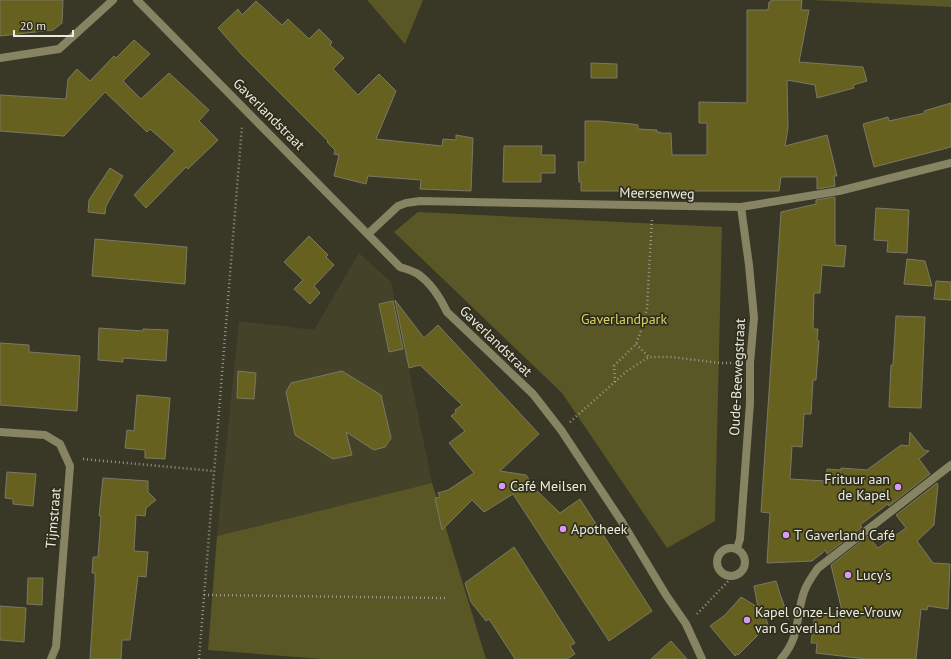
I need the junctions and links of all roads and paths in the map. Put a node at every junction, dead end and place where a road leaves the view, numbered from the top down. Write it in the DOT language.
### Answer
graph roads {
  1 [pos="114,0"];
  2 [pos="137,0"];
  3 [pos="0,58"];
  4 [pos="244,107"];
  5 [pos="951,163"];
  6 [pos="741,207"];
  7 [pos="652,214"];
  8 [pos="368,234"];
  9 [pos="636,344"];
  10 [pos="649,357"];
  11 [pos="750,363"];
  12 [pos="615,382"];
  13 [pos="561,430"];
  14 [pos="0,432"];
  15 [pos="66,457"];
  16 [pos="951,465"];
  17 [pos="214,471"];
  18 [pos="737,548"];
  19 [pos="732,577"];
  20 [pos="204,595"];
  21 [pos="446,598"];
  22 [pos="686,624"];
  23 [pos="51,659"];
  24 [pos="199,659"];
  25 [pos="702,659"];
  26 [pos="781,659"];
  1 -- 3 [label="street"];
  2 -- 4 [label="street, Gaverlandstraat"];
  4 -- 8 [label="street, Gaverlandstraat"];
  4 -- 17 [label="path"];
  5 -- 6 [label="street, Meersenweg"];
  6 -- 8 [label="street, Meersenweg"];
  6 -- 11 [label="street, Oude-Beewegstraat"];
  7 -- 9 [label="path"];
  8 -- 13 [label="street, Gaverlandstraat"];
  9 -- 10 [label="path"];
  9 -- 12 [label="path"];
  10 -- 11 [label="path"];
  10 -- 12 [label="path"];
  11 -- 18 [label="street, Oude-Beewegstraat"];
  12 -- 13 [label="path"];
  13 -- 22 [label="street, Gaverlandstraat"];
  14 -- 15 [label="street, Tijmstraat"];
  15 -- 17 [label="path"];
  15 -- 23 [label="street, Tijmstraat"];
  16 -- 26 [label="street"];
  17 -- 20 [label="path"];
  18 -- 19 [label="street"];
  18 -- 19 [label="street"];
  19 -- 22 [label="path"];
  20 -- 21 [label="path"];
  20 -- 24 [label="path"];
  22 -- 25 [label="street, Gaverlandstraat"];
}
